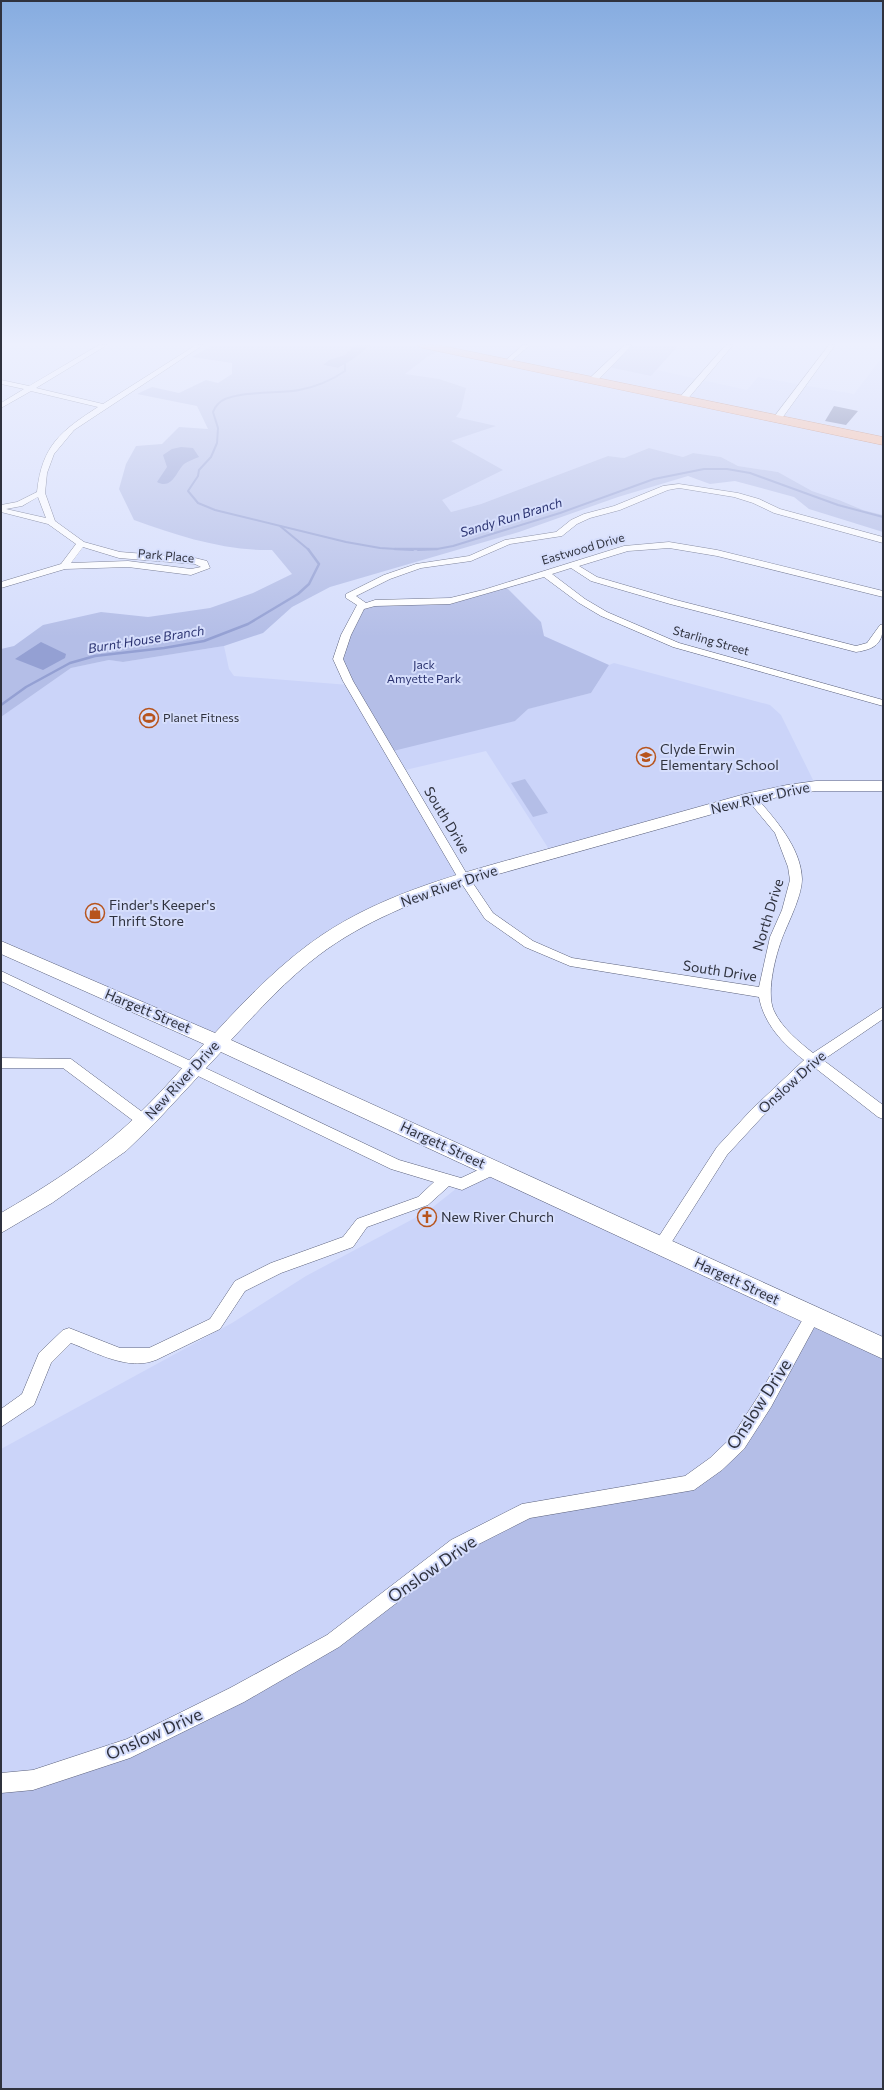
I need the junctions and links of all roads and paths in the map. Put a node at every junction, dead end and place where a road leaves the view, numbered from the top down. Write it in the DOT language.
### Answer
graph roads {
  1 [pos="60,443"];
  2 [pos="41,493"];
  3 [pos="1,508"];
  4 [pos="51,522"];
  5 [pos="883,540"];
  6 [pos="81,544"];
  7 [pos="571,565"];
  8 [pos="64,566"];
  9 [pos="545,573"];
  10 [pos="1,585"];
  11 [pos="883,594"];
  12 [pos="362,607"];
  13 [pos="883,627"];
  14 [pos="883,702"];
  15 [pos="883,779"];
  16 [pos="860,786"];
  17 [pos="883,786"];
  18 [pos="751,798"];
  19 [pos="464,878"];
  20 [pos="1,947"];
  21 [pos="1,976"];
  22 [pos="764,992"];
  23 [pos="883,1012"];
  24 [pos="218,1042"];
  25 [pos="813,1060"];
  26 [pos="1,1063"];
  27 [pos="195,1068"];
  28 [pos="883,1113"];
  29 [pos="144,1121"];
  30 [pos="493,1169"];
  31 [pos="447,1179"];
  32 [pos="1,1224"];
  33 [pos="661,1246"];
  34 [pos="812,1317"];
  35 [pos="883,1348"];
  36 [pos="1,1419"];
  37 [pos="1,1783"];
  1 -- 2 [label="street"];
  2 -- 3 [label="street"];
  2 -- 4 [label="street"];
  3 -- 4 [label="street"];
  4 -- 6 [label="street"];
  5 -- 12 [label="street"];
  6 -- 8 [label="street"];
  6 -- 8 [label="street, Park Place"];
  7 -- 9 [label="street, Eastwood Drive"];
  7 -- 11 [label="street, Eastwood Drive"];
  7 -- 13 [label="street"];
  8 -- 10 [label="street"];
  9 -- 12 [label="street, Eastwood Drive"];
  9 -- 14 [label="street, Starling Street"];
  12 -- 19 [label="street, South Drive"];
  15 -- 16 [label="street"];
  16 -- 17 [label="street, New River Drive"];
  16 -- 18 [label="street, New River Drive"];
  18 -- 19 [label="street, New River Drive"];
  18 -- 22 [label="street, North Drive"];
  19 -- 22 [label="street, South Drive"];
  19 -- 24 [label="street, New River Drive"];
  20 -- 24 [label="street, Hargett Street"];
  21 -- 27 [label="street"];
  22 -- 25 [label="street, North Drive"];
  23 -- 25 [label="street, Onslow Drive"];
  24 -- 27 [label="street, New River Drive"];
  24 -- 30 [label="street, Hargett Street"];
  25 -- 28 [label="street"];
  25 -- 33 [label="street, Onslow Drive"];
  26 -- 29 [label="street"];
  27 -- 29 [label="street, New River Drive"];
  27 -- 31 [label="street"];
  29 -- 32 [label="street, New River Drive"];
  30 -- 31 [label="street"];
  30 -- 33 [label="street, Hargett Street"];
  31 -- 36 [label="street"];
  33 -- 34 [label="street, Hargett Street"];
  34 -- 35 [label="street, Hargett Street"];
  34 -- 37 [label="street, Onslow Drive"];
}
